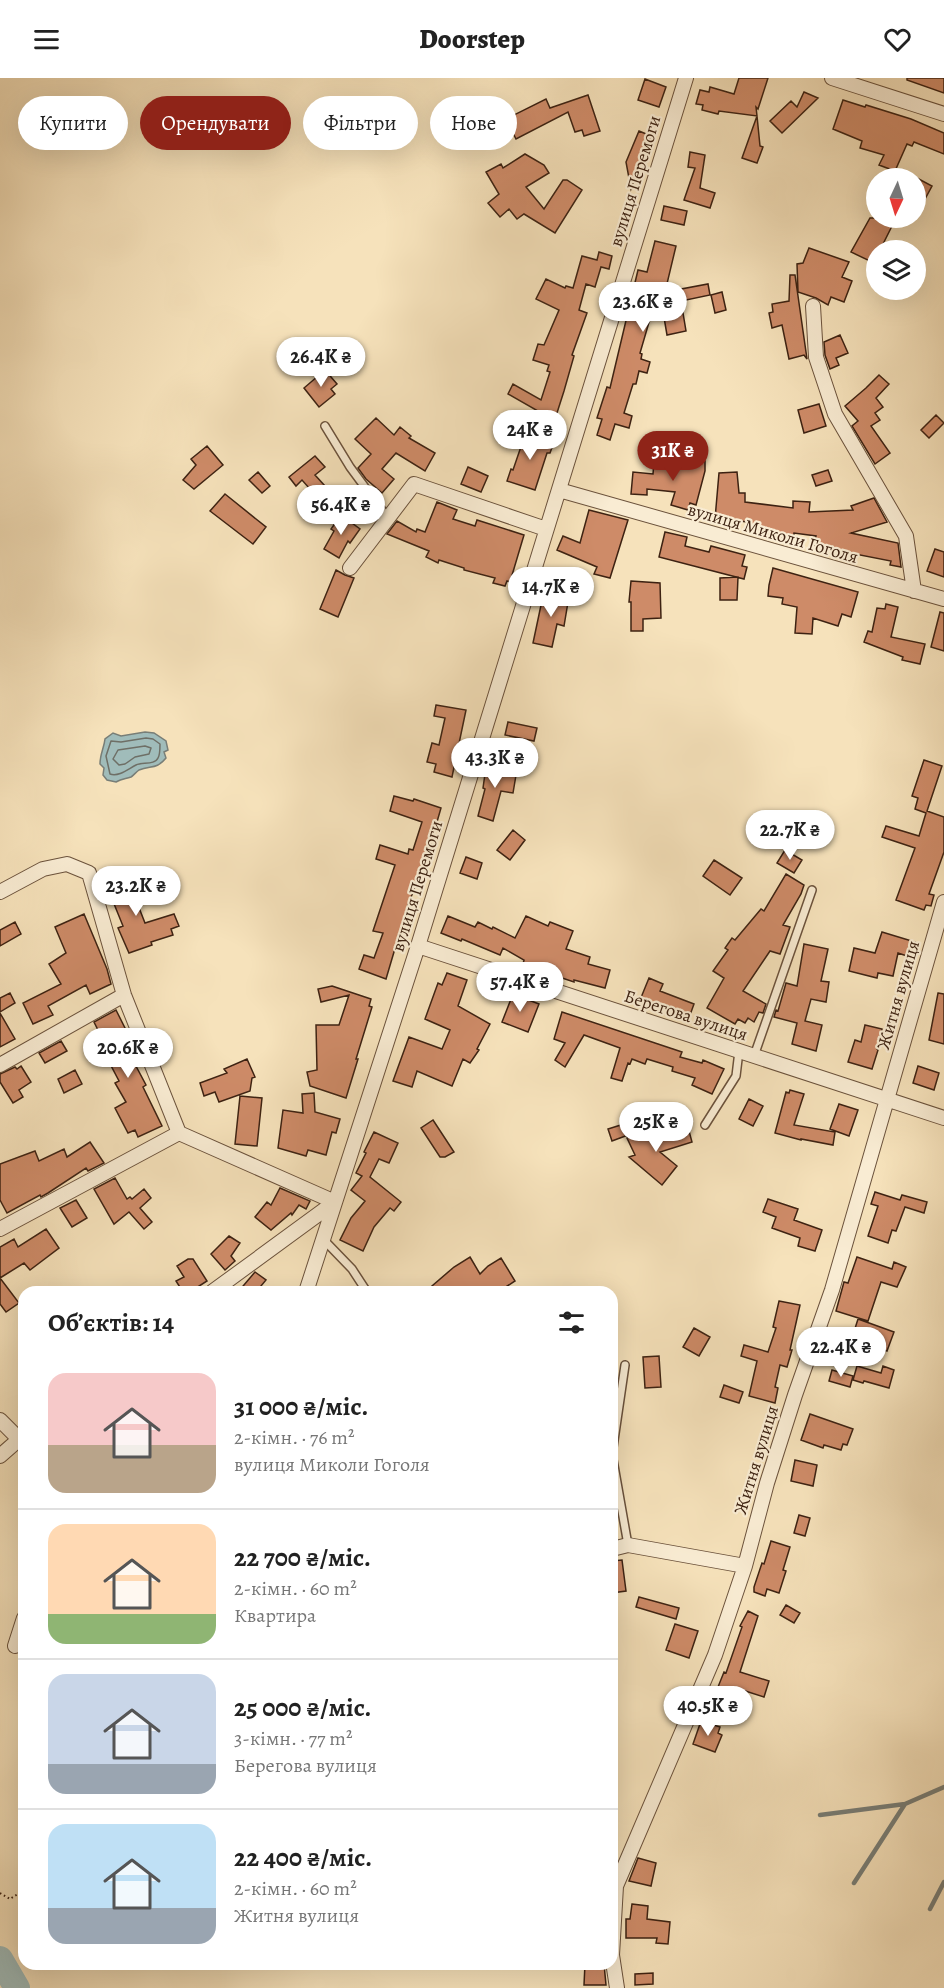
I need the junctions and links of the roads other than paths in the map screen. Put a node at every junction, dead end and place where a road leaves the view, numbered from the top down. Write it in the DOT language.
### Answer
graph roads {
  1 [pos="686,78"];
  2 [pos="832,78"];
  3 [pos="944,114"];
  4 [pos="813,306"];
  5 [pos="325,426"];
  6 [pos="559,490"];
  7 [pos="387,517"];
  8 [pos="546,529"];
  9 [pos="350,568"];
  10 [pos="914,591"];
  11 [pos="944,599"];
  12 [pos="812,891"];
  13 [pos="0,892"];
  14 [pos="944,902"];
  15 [pos="418,946"];
  16 [pos="124,995"];
  17 [pos="739,1051"];
  18 [pos="754,1056"];
  19 [pos="0,1065"];
  20 [pos="886,1100"];
  21 [pos="944,1118"];
  22 [pos="705,1125"];
  23 [pos="179,1134"];
  24 [pos="335,1202"];
  25 [pos="0,1229"];
  26 [pos="323,1239"];
  27 [pos="220,1286"];
  28 [pos="308,1286"];
  29 [pos="363,1286"];
  30 [pos="625,1365"];
  31 [pos="618,1413"];
  32 [pos="0,1420"];
  33 [pos="18,1435"];
  34 [pos="18,1440"];
  35 [pos="0,1456"];
  36 [pos="618,1488"];
  37 [pos="628,1545"];
  38 [pos="618,1548"];
  39 [pos="745,1566"];
  40 [pos="18,1637"];
  41 [pos="15,1646"];
  42 [pos="618,1881"];
  43 [pos="614,1970"];
  44 [pos="617,1988"];
  1 -- 6 [label="street, вулиця Перемоги"];
  2 -- 3 [label="street"];
  4 -- 10 [label="street"];
  5 -- 7 [label="lane"];
  6 -- 8 [label="street, вулиця Перемоги"];
  6 -- 10 [label="street, вулиця Миколи Гоголя"];
  7 -- 8 [label="street"];
  7 -- 9 [label="street"];
  8 -- 15 [label="street, вулиця Перемоги"];
  10 -- 11 [label="street, вулиця Миколи Гоголя"];
  12 -- 18 [label="lane"];
  13 -- 16 [label="street"];
  14 -- 20 [label="street, Житня вулиця"];
  15 -- 17 [label="street, Берегова вулиця"];
  15 -- 24 [label="street, вулиця Перемоги"];
  16 -- 19 [label="street"];
  16 -- 23 [label="street"];
  17 -- 18 [label="street, Берегова вулиця"];
  17 -- 22 [label="lane"];
  18 -- 20 [label="street, Берегова вулиця"];
  20 -- 21 [label="street, Берегова вулиця"];
  20 -- 39 [label="street, Житня вулиця"];
  23 -- 24 [label="street"];
  23 -- 25 [label="street"];
  24 -- 26 [label="street, вулиця Перемоги"];
  24 -- 27 [label="street"];
  26 -- 28 [label="street, вулиця Перемоги"];
  26 -- 29 [label="lane"];
  30 -- 31 [label="lane"];
  32 -- 33 [label="street"];
  34 -- 35 [label="street"];
  36 -- 37 [label="lane"];
  37 -- 38 [label="street"];
  37 -- 39 [label="street"];
  39 -- 42 [label="street, Житня вулиця"];
  40 -- 41 [label="street"];
  43 -- 44 [label="street, Житня вулиця"];
}
